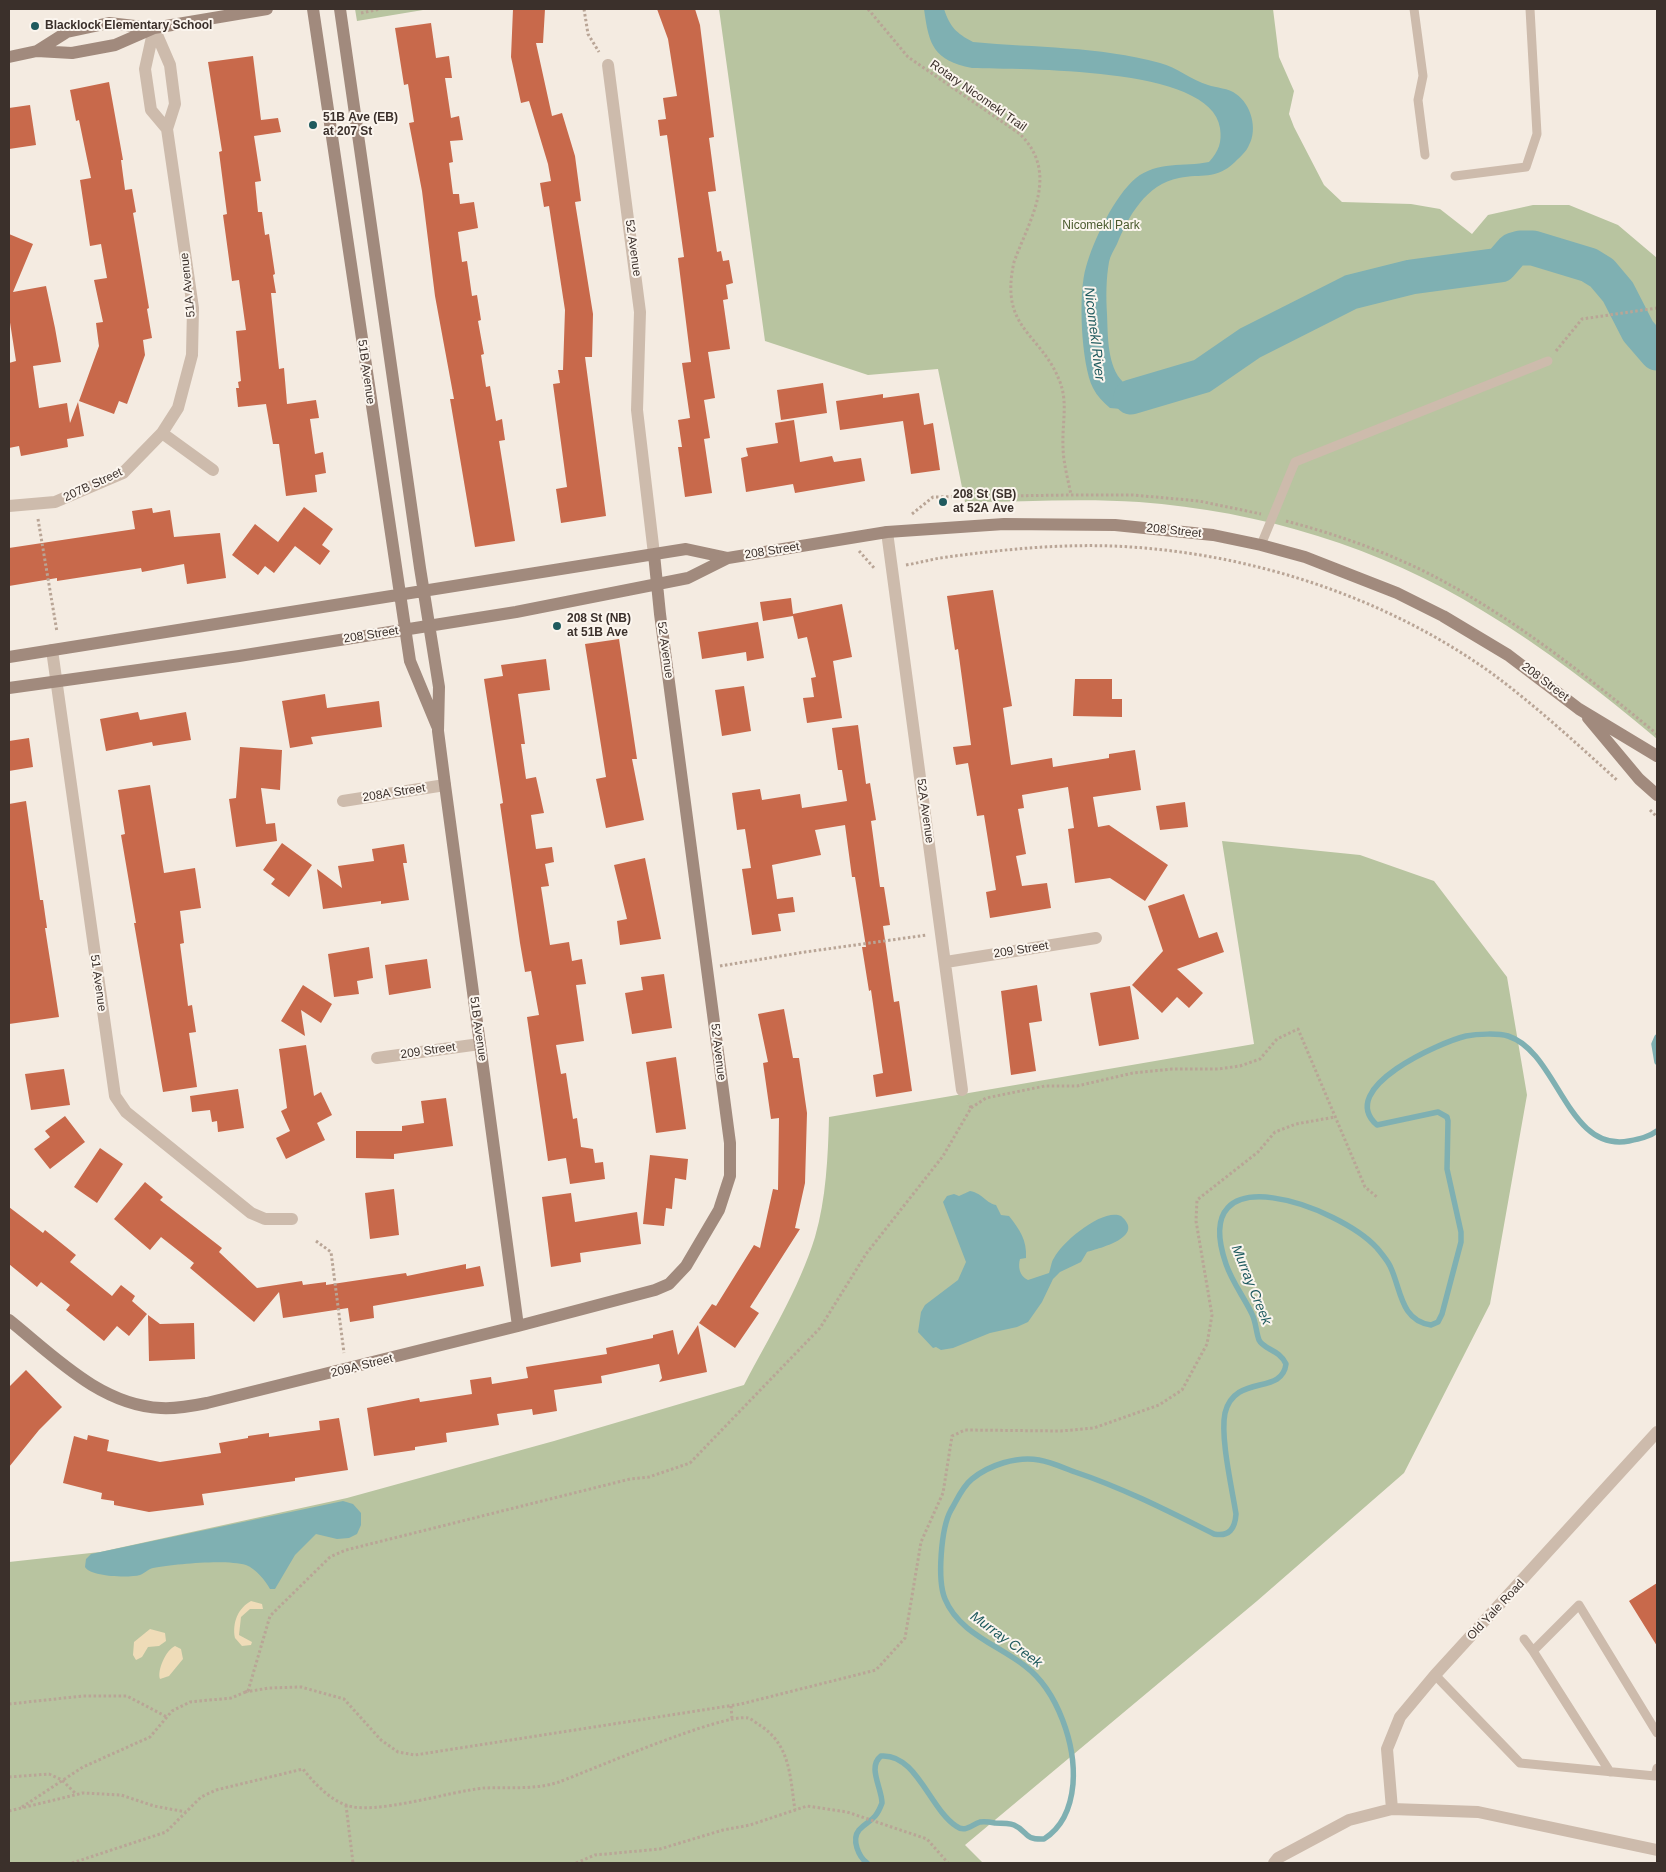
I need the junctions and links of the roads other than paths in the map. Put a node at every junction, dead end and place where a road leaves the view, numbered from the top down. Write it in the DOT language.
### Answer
graph roads {
  1 [pos="267,9"];
  2 [pos="312,9"];
  3 [pos="340,9"];
  4 [pos="1414,9"];
  5 [pos="1530,9"];
  6 [pos="154,28"];
  7 [pos="37,51"];
  8 [pos="9,57"];
  9 [pos="608,66"];
  10 [pos="167,130"];
  11 [pos="1425,154"];
  12 [pos="1455,176"];
  13 [pos="1548,361"];
  14 [pos="162,433"];
  15 [pos="213,470"];
  16 [pos="9,506"];
  17 [pos="887,532"];
  18 [pos="1262,545"];
  19 [pos="654,554"];
  20 [pos="728,558"];
  21 [pos="657,584"];
  22 [pos="424,592"];
  23 [pos="399,596"];
  24 [pos="429,625"];
  25 [pos="405,629"];
  26 [pos="52,650"];
  27 [pos="9,656"];
  28 [pos="56,680"];
  29 [pos="9,688"];
  30 [pos="1580,709"];
  31 [pos="438,731"];
  32 [pos="1657,756"];
  33 [pos="445,785"];
  34 [pos="1657,795"];
  35 [pos="343,801"];
  36 [pos="1096,938"];
  37 [pos="946,962"];
  38 [pos="480,1044"];
  39 [pos="377,1058"];
  40 [pos="962,1090"];
  41 [pos="292,1219"];
  42 [pos="708,1230"];
  43 [pos="9,1320"];
  44 [pos="518,1326"];
  45 [pos="1657,1432"];
  46 [pos="1524,1639"];
  47 [pos="1533,1651"];
  48 [pos="1435,1675"];
  49 [pos="1657,1733"];
  50 [pos="1657,1768"];
  51 [pos="1610,1772"];
  52 [pos="1392,1809"];
  53 [pos="1657,1850"];
  54 [pos="1274,1863"];
  1 -- 6 [label="street"];
  2 -- 23 [label="street, 51B Avenue"];
  3 -- 22 [label="street, 51B Avenue"];
  4 -- 11 [label="lane"];
  5 -- 12 [label="lane"];
  6 -- 7 [label="street"];
  6 -- 7 [label="street"];
  6 -- 10 [label="street, 51A Avenue"];
  6 -- 10 [label="street"];
  7 -- 8 [label="street"];
  9 -- 19 [label="street, 52 Avenue"];
  10 -- 14 [label="street, 51A Avenue"];
  13 -- 18 [label="lane"];
  14 -- 15 [label="street"];
  14 -- 16 [label="street, 207B Street"];
  17 -- 18 [label="street, 208 Street"];
  17 -- 20 [label="street, 208 Street"];
  17 -- 37 [label="street, 52A Avenue"];
  18 -- 30 [label="street, 208 Street"];
  19 -- 20 [label="street, 208 Street"];
  19 -- 21 [label="street, 52 Avenue"];
  19 -- 22 [label="street, 208 Street"];
  20 -- 21 [label="street, 208 Street"];
  21 -- 24 [label="street, 208 Street"];
  21 -- 42 [label="street, 52 Avenue"];
  22 -- 23 [label="street, 208 Street"];
  22 -- 24 [label="street, 51B Avenue"];
  23 -- 25 [label="street, 51B Avenue"];
  23 -- 26 [label="street, 208 Street"];
  24 -- 25 [label="street, 208 Street"];
  24 -- 31 [label="street, 51B Avenue"];
  25 -- 28 [label="street, 208 Street"];
  25 -- 31 [label="street, 51B Avenue"];
  26 -- 27 [label="street, 208 Street"];
  26 -- 28 [label="street, 51 Avenue"];
  28 -- 29 [label="street, 208 Street"];
  28 -- 41 [label="street, 51 Avenue"];
  30 -- 32 [label="street, 208 Street"];
  30 -- 34 [label="street, 208 Street"];
  31 -- 33 [label="street, 51B Avenue"];
  33 -- 35 [label="street, 208A Street"];
  33 -- 38 [label="street, 51B Avenue"];
  36 -- 37 [label="street, 209 Street"];
  37 -- 40 [label="street, 52A Avenue"];
  38 -- 39 [label="street, 209 Street"];
  38 -- 44 [label="street, 51B Avenue"];
  42 -- 44 [label="street, 209A Street"];
  43 -- 44 [label="street, 209A Street"];
  45 -- 48 [label="street, Old Yale Road"];
  46 -- 47 [label="lane"];
  47 -- 49 [label="lane"];
  47 -- 51 [label="lane"];
  48 -- 51 [label="lane"];
  48 -- 52 [label="street, Old Yale Road"];
  50 -- 51 [label="lane"];
  52 -- 53 [label="street"];
  52 -- 54 [label="street"];
}
